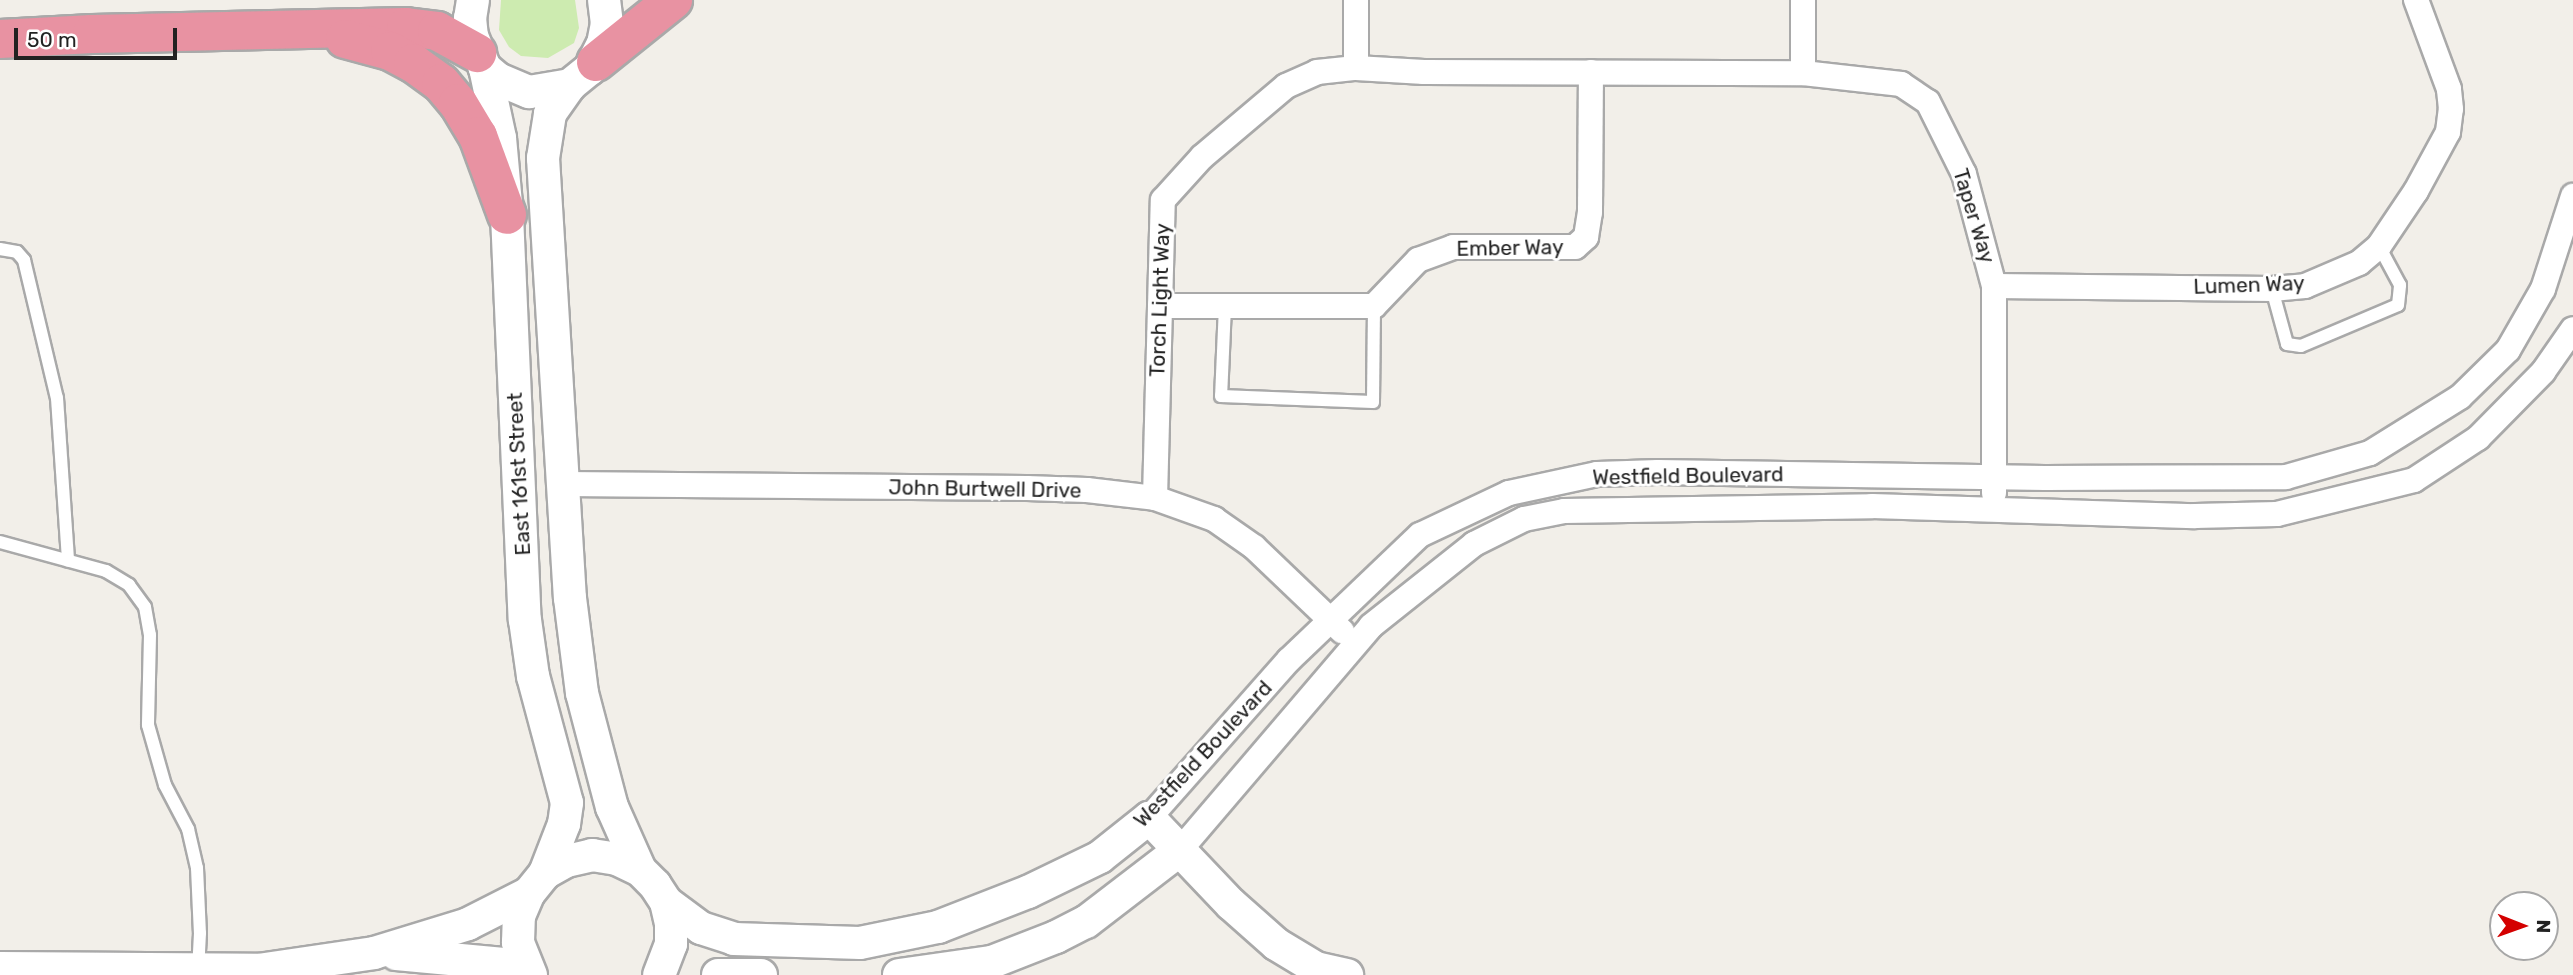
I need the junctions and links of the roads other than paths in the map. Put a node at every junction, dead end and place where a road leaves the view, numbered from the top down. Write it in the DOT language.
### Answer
graph roads {
  1 [pos="473,0"];
  2 [pos="604,0"];
  3 [pos="673,0"];
  4 [pos="1356,0"];
  5 [pos="1803,0"];
  6 [pos="2416,0"];
  7 [pos="309,28"];
  8 [pos="0,39"];
  9 [pos="481,60"];
  10 [pos="1356,68"];
  11 [pos="1591,72"];
  12 [pos="582,73"];
  13 [pos="1803,73"];
  14 [pos="2573,195"];
  15 [pos="507,215"];
  16 [pos="2379,246"];
  17 [pos="0,249"];
  18 [pos="1994,286"];
  19 [pos="2272,289"];
  20 [pos="1160,306"];
  21 [pos="1224,306"];
  22 [pos="1374,306"];
  23 [pos="2573,329"];
  24 [pos="1995,477"];
  25 [pos="564,484"];
  26 [pos="1155,498"];
  27 [pos="1992,511"];
  28 [pos="0,542"];
  29 [pos="68,561"];
  30 [pos="1331,620"];
  31 [pos="1355,645"];
  32 [pos="1149,818"];
  33 [pos="1180,850"];
  34 [pos="640,870"];
  35 [pos="537,883"];
  36 [pos="666,902"];
  37 [pos="374,953"];
  38 [pos="0,968"];
  39 [pos="198,969"];
  40 [pos="528,971"];
  41 [pos="659,975"];
  42 [pos="718,975"];
  43 [pos="761,975"];
  44 [pos="899,975"];
  45 [pos="1347,975"];
  1 -- 9 [label="street, East 161st Street"];
  2 -- 12 [label="street, East 161st Street"];
  3 -- 12 [label="highway"];
  4 -- 10 [label="street"];
  5 -- 13 [label="street"];
  6 -- 16 [label="street, Lumen Way"];
  7 -- 8 [label="highway"];
  7 -- 9 [label="highway"];
  7 -- 15 [label="highway"];
  9 -- 12 [label="street"];
  9 -- 15 [label="street, East 161st Street"];
  10 -- 11 [label="street, Torch Light Way"];
  10 -- 20 [label="street, Torch Light Way"];
  11 -- 13 [label="street, Taper Way"];
  11 -- 22 [label="street, Ember Way"];
  12 -- 25 [label="street, East 161st Street"];
  13 -- 18 [label="street, Taper Way"];
  14 -- 24 [label="street, Westfield Boulevard"];
  15 -- 35 [label="street, East 161st Street"];
  16 -- 19 [label="street, Lumen Way"];
  16 -- 19 [label="lane"];
  17 -- 29 [label="lane"];
  18 -- 19 [label="street, Lumen Way"];
  18 -- 24 [label="street, Taper Way"];
  20 -- 21 [label="street"];
  20 -- 26 [label="street, Torch Light Way"];
  21 -- 22 [label="street"];
  21 -- 22 [label="lane"];
  23 -- 27 [label="street, Westfield Boulevard"];
  24 -- 27 [label="street, Taper Way"];
  24 -- 30 [label="street, Westfield Boulevard"];
  25 -- 26 [label="street, John Burtwell Drive"];
  25 -- 34 [label="street, East 161st Street"];
  26 -- 30 [label="street, John Burtwell Drive"];
  27 -- 31 [label="street, Westfield Boulevard"];
  28 -- 29 [label="lane"];
  29 -- 39 [label="lane"];
  30 -- 31 [label="street, John Burtwell Drive"];
  30 -- 32 [label="street, Westfield Boulevard"];
  31 -- 33 [label="street, Westfield Boulevard"];
  32 -- 33 [label="street"];
  32 -- 36 [label="street, Westfield Boulevard"];
  33 -- 44 [label="street, Westfield Boulevard"];
  33 -- 45 [label="street"];
  34 -- 35 [label="street"];
  34 -- 36 [label="street"];
  35 -- 37 [label="street"];
  35 -- 40 [label="street, East 161st Street"];
  36 -- 41 [label="street"];
  37 -- 39 [label="street"];
  37 -- 40 [label="street"];
  38 -- 39 [label="street"];
  42 -- 43 [label="street"];
}
